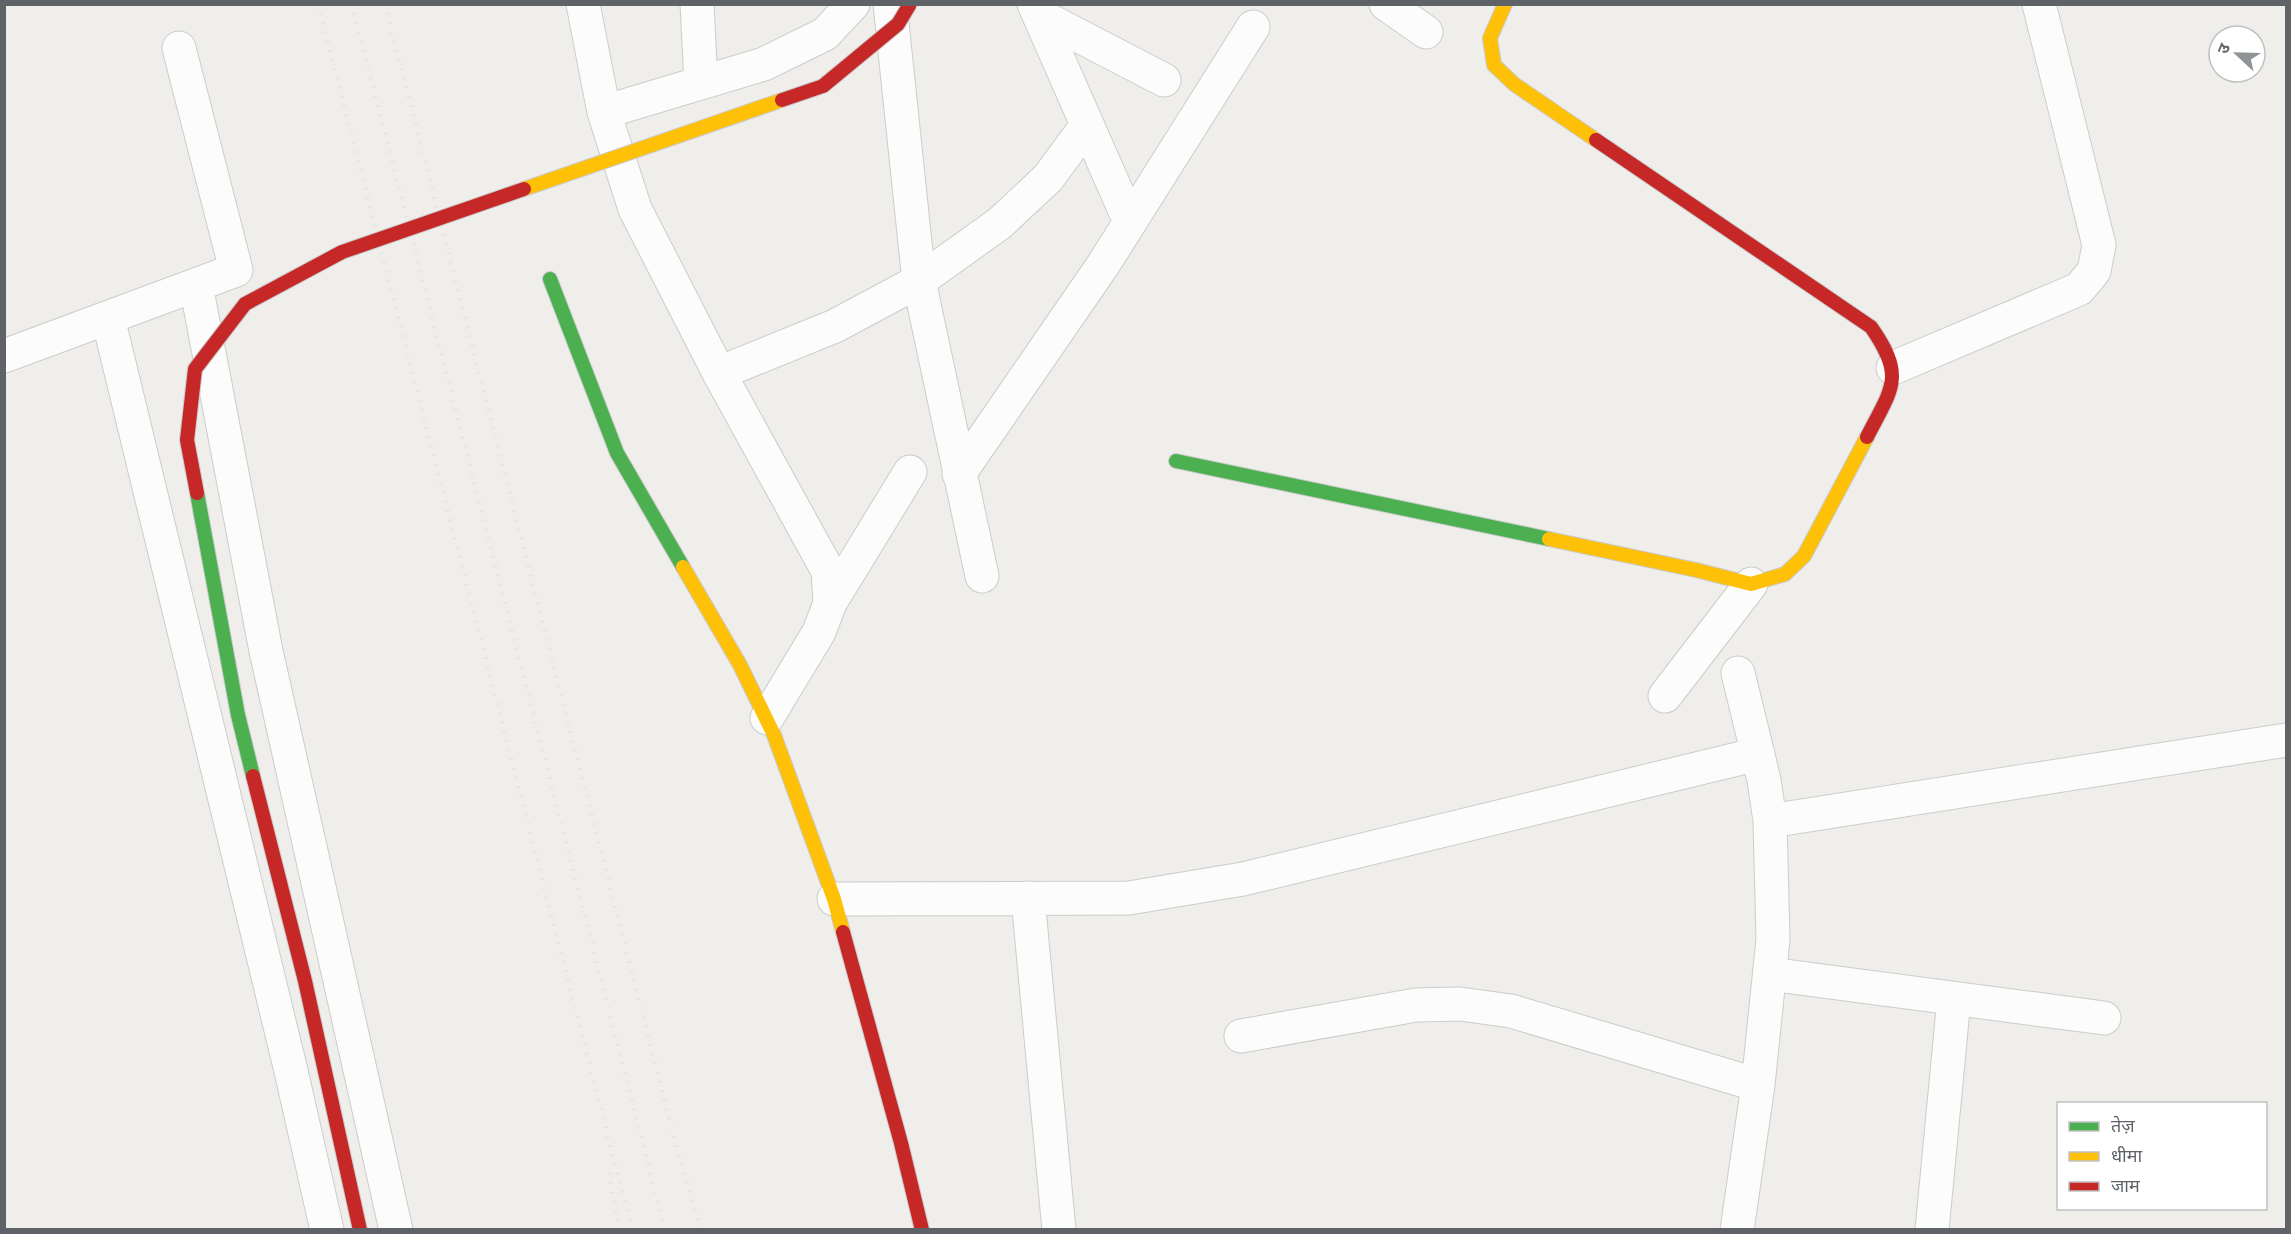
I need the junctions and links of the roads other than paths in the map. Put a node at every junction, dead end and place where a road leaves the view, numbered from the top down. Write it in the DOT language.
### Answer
graph roads {
  1 [pos="583,4"];
  2 [pos="698,4"];
  3 [pos="853,4"];
  4 [pos="890,4"];
  5 [pos="910,4"];
  6 [pos="1386,4"];
  7 [pos="1505,4"];
  8 [pos="2038,4"];
  9 [pos="1036,10"];
  10 [pos="1253,27"];
  11 [pos="1426,32"];
  12 [pos="179,48"];
  13 [pos="1164,80"];
  14 [pos="701,83"];
  15 [pos="604,112"];
  16 [pos="1087,125"];
  17 [pos="1130,222"];
  18 [pos="550,279"];
  19 [pos="920,281"];
  20 [pos="196,285"];
  21 [pos="108,318"];
  22 [pos="4,356"];
  23 [pos="1893,368"];
  24 [pos="719,373"];
  25 [pos="1176,461"];
  26 [pos="910,472"];
  27 [pos="959,474"];
  28 [pos="982,576"];
  29 [pos="1751,584"];
  30 [pos="830,603"];
  31 [pos="1738,673"];
  32 [pos="1665,696"];
  33 [pos="767,718"];
  34 [pos="2286,740"];
  35 [pos="1758,754"];
  36 [pos="1770,821"];
  37 [pos="1028,898"];
  38 [pos="834,899"];
  39 [pos="1770,974"];
  40 [pos="1954,999"];
  41 [pos="2104,1018"];
  42 [pos="1241,1036"];
  43 [pos="1758,1085"];
  44 [pos="327,1230"];
  45 [pos="360,1230"];
  46 [pos="396,1230"];
  47 [pos="922,1230"];
  48 [pos="1059,1230"];
  49 [pos="1737,1230"];
  50 [pos="1932,1230"];
  1 -- 15 [label="street"];
  2 -- 14 [label="street"];
  3 -- 14 [label="street"];
  4 -- 19 [label="street"];
  5 -- 45 [label="street, bridge"];
  6 -- 11 [label="street"];
  7 -- 23 [label="street"];
  8 -- 23 [label="street"];
  9 -- 13 [label="street"];
  9 -- 16 [label="street"];
  10 -- 17 [label="street"];
  12 -- 20 [label="street"];
  14 -- 15 [label="street"];
  15 -- 24 [label="street"];
  16 -- 17 [label="street"];
  16 -- 19 [label="street"];
  17 -- 27 [label="street"];
  18 -- 33 [label="street"];
  19 -- 24 [label="street"];
  19 -- 27 [label="street"];
  20 -- 21 [label="street"];
  20 -- 46 [label="street"];
  21 -- 22 [label="street"];
  21 -- 44 [label="street"];
  23 -- 29 [label="street"];
  24 -- 30 [label="street"];
  25 -- 29 [label="street"];
  26 -- 30 [label="street"];
  27 -- 28 [label="street"];
  29 -- 32 [label="street"];
  30 -- 33 [label="street"];
  31 -- 35 [label="street"];
  33 -- 38 [label="street"];
  34 -- 36 [label="street"];
  35 -- 36 [label="street"];
  35 -- 37 [label="street"];
  36 -- 39 [label="street"];
  37 -- 38 [label="street"];
  37 -- 48 [label="street"];
  38 -- 47 [label="street"];
  39 -- 40 [label="street"];
  39 -- 43 [label="street"];
  40 -- 41 [label="street"];
  40 -- 50 [label="street"];
  42 -- 43 [label="street"];
  43 -- 49 [label="street"];
}
